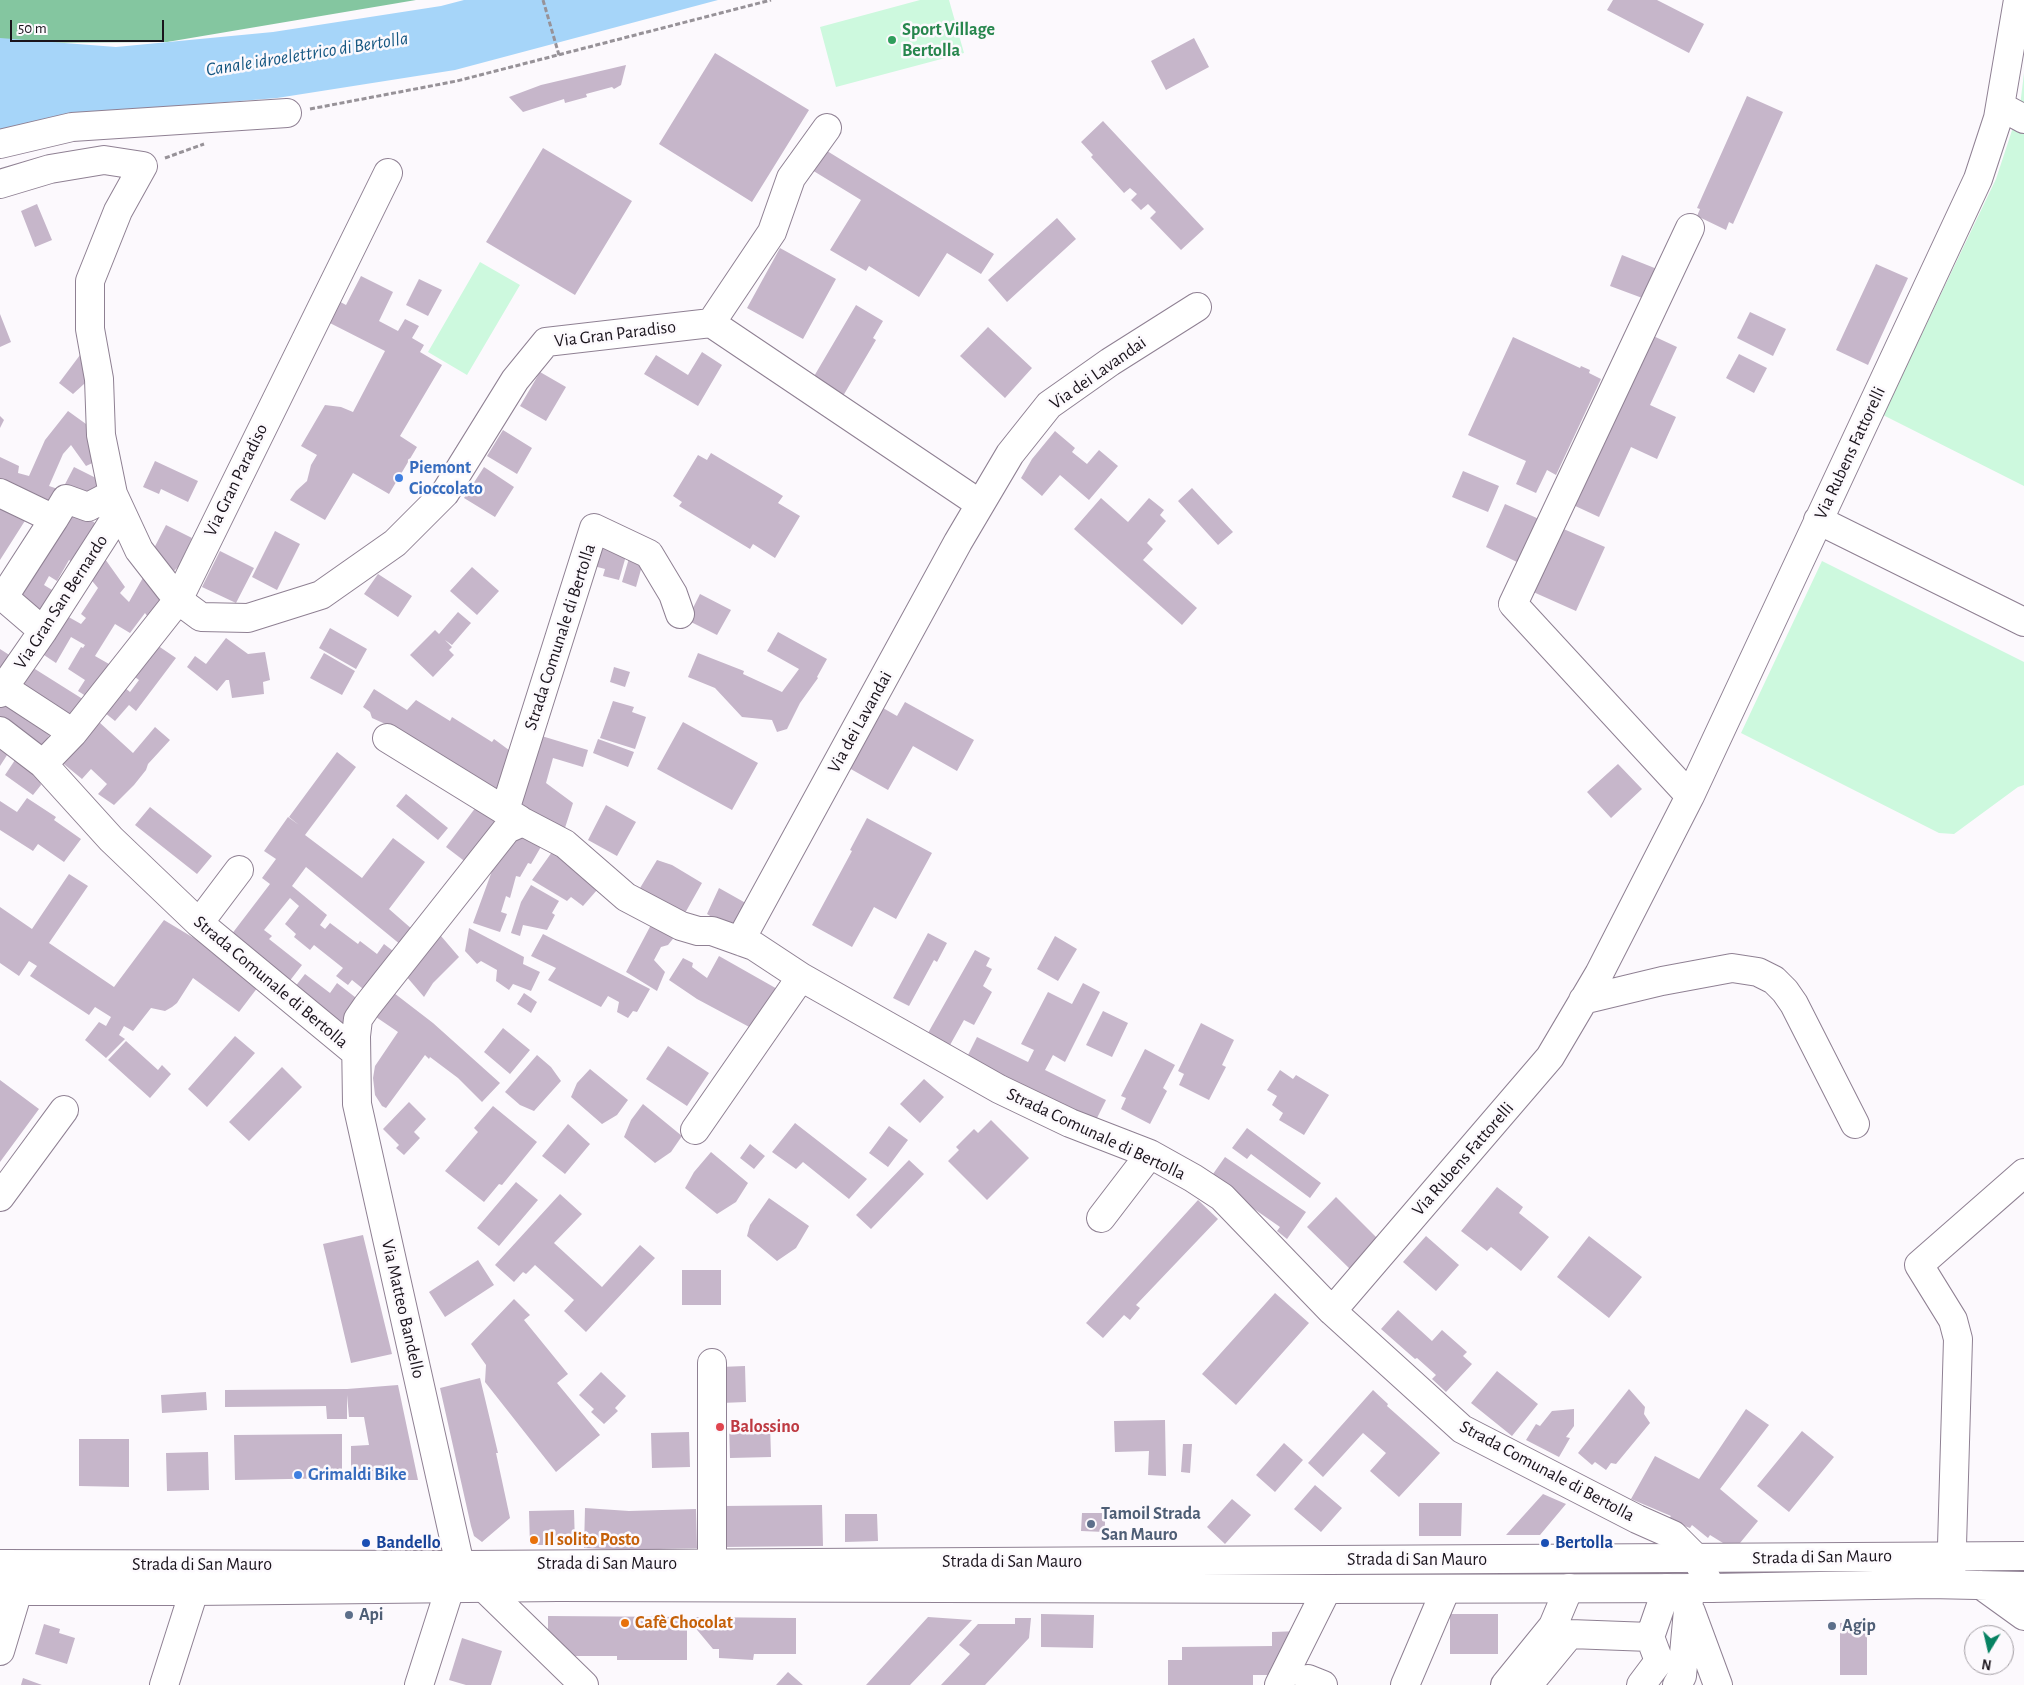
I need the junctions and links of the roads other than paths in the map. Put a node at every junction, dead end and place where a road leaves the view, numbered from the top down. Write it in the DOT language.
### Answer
graph roads {
  1 [pos="2018,0"];
  2 [pos="2000,106"];
  3 [pos="286,113"];
  4 [pos="2024,119"];
  5 [pos="827,128"];
  6 [pos="0,144"];
  7 [pos="388,172"];
  8 [pos="0,184"];
  9 [pos="1690,228"];
  10 [pos="1197,307"];
  11 [pos="711,323"];
  12 [pos="0,493"];
  13 [pos="116,502"];
  14 [pos="980,504"];
  15 [pos="54,519"];
  16 [pos="1818,520"];
  17 [pos="2,596"];
  18 [pos="178,600"];
  19 [pos="680,614"];
  20 [pos="2024,622"];
  21 [pos="43,631"];
  22 [pos="2,691"];
  23 [pos="0,731"];
  24 [pos="72,733"];
  25 [pos="387,738"];
  26 [pos="43,764"];
  27 [pos="1690,796"];
  28 [pos="514,816"];
  29 [pos="240,870"];
  30 [pos="199,923"];
  31 [pos="740,942"];
  32 [pos="801,977"];
  33 [pos="1583,1000"];
  34 [pos="355,1052"];
  35 [pos="64,1110"];
  36 [pos="1855,1124"];
  37 [pos="695,1130"];
  38 [pos="1150,1154"];
  39 [pos="2024,1173"];
  40 [pos="0,1197"];
  41 [pos="1101,1218"];
  42 [pos="1332,1311"];
  43 [pos="712,1363"];
  44 [pos="1952,1556"];
  45 [pos="2024,1556"];
  46 [pos="1697,1559"];
  47 [pos="0,1564"];
  48 [pos="712,1564"];
  49 [pos="455,1577"];
  50 [pos="1951,1585"];
  51 [pos="1981,1585"];
  52 [pos="2024,1586"];
  53 [pos="485,1588"];
  54 [pos="1569,1588"];
  55 [pos="1327,1589"];
  56 [pos="1446,1589"];
  57 [pos="9,1591"];
  58 [pos="194,1591"];
  59 [pos="1689,1593"];
  60 [pos="2024,1616"];
  61 [pos="1650,1637"];
  62 [pos="0,1652"];
  63 [pos="164,1685"];
  64 [pos="418,1685"];
  65 [pos="584,1685"];
  66 [pos="1278,1685"];
  67 [pos="1405,1685"];
  68 [pos="1506,1685"];
  69 [pos="1528,1685"];
  70 [pos="1640,1685"];
  71 [pos="1677,1685"];
  72 [pos="1718,1685"];
  1 -- 2 [label="street, Via Rubens Fattorelli"];
  2 -- 4 [label="street"];
  2 -- 16 [label="street, Via Rubens Fattorelli"];
  3 -- 6 [label="street"];
  5 -- 11 [label="street"];
  7 -- 18 [label="street, Via Gran Paradiso"];
  8 -- 13 [label="street, Via Gran Paradiso"];
  9 -- 27 [label="street"];
  10 -- 14 [label="street, Via dei Lavandai"];
  11 -- 14 [label="street"];
  11 -- 18 [label="street, Via Gran Paradiso"];
  12 -- 15 [label="street"];
  13 -- 15 [label="street"];
  13 -- 18 [label="street, Via Gran Paradiso"];
  13 -- 21 [label="street, Via Gran San Bernardo"];
  14 -- 31 [label="street, Via dei Lavandai"];
  15 -- 17 [label="street"];
  16 -- 20 [label="street"];
  16 -- 27 [label="street, Via Rubens Fattorelli"];
  17 -- 21 [label="street"];
  18 -- 24 [label="street, Via Gran Paradiso"];
  19 -- 28 [label="street, Strada Comunale di Bertolla"];
  21 -- 22 [label="street, Via Gran San Bernardo"];
  22 -- 24 [label="street"];
  23 -- 26 [label="street, Strada Comunale di Bertolla"];
  24 -- 26 [label="street, Via Gran Paradiso"];
  25 -- 28 [label="street, Strada Comunale di Bertolla"];
  26 -- 30 [label="street, Strada Comunale di Bertolla"];
  27 -- 33 [label="street, Via Rubens Fattorelli"];
  28 -- 31 [label="street, Strada Comunale di Bertolla"];
  28 -- 34 [label="street, Strada Comunale di Bertolla"];
  29 -- 30 [label="street"];
  30 -- 34 [label="street, Strada Comunale di Bertolla"];
  31 -- 32 [label="street, Strada Comunale di Bertolla"];
  32 -- 37 [label="street"];
  32 -- 38 [label="street, Strada Comunale di Bertolla"];
  33 -- 36 [label="street"];
  33 -- 42 [label="street, Via Rubens Fattorelli"];
  34 -- 49 [label="street, Via Matteo Bandello"];
  35 -- 40 [label="street"];
  38 -- 41 [label="street, Strada Comunale di Bertolla"];
  38 -- 42 [label="street, Strada Comunale di Bertolla"];
  39 -- 44 [label="street"];
  42 -- 46 [label="street, Strada Comunale di Bertolla"];
  43 -- 48 [label="street"];
  44 -- 45 [label="street, Strada di San Mauro"];
  44 -- 46 [label="street, Strada di San Mauro"];
  44 -- 50 [label="street"];
  46 -- 48 [label="street, Strada di San Mauro"];
  46 -- 59 [label="street, Strada Comunale di Bertolla"];
  47 -- 49 [label="street, Strada di San Mauro"];
  48 -- 49 [label="street, Strada di San Mauro"];
  49 -- 53 [label="street, Strada di San Mauro"];
  49 -- 58 [label="street, Strada di San Mauro"];
  49 -- 64 [label="street"];
  50 -- 51 [label="street, Strada di San Mauro"];
  50 -- 59 [label="street, Strada di San Mauro"];
  51 -- 52 [label="street, Strada di San Mauro"];
  51 -- 60 [label="street"];
  53 -- 55 [label="street, Strada di San Mauro"];
  53 -- 65 [label="street"];
  54 -- 56 [label="street, Strada di San Mauro"];
  54 -- 59 [label="street, Strada di San Mauro"];
  54 -- 68 [label="street"];
  55 -- 56 [label="street, Strada di San Mauro"];
  55 -- 66 [label="street"];
  56 -- 67 [label="street"];
  57 -- 58 [label="street, Strada di San Mauro"];
  57 -- 62 [label="street, Strada di San Mauro"];
  58 -- 63 [label="street, Strada di San Mauro"];
  59 -- 61 [label="street"];
  59 -- 71 [label="street"];
  59 -- 72 [label="street"];
  61 -- 69 [label="street"];
  61 -- 70 [label="street"];
}
